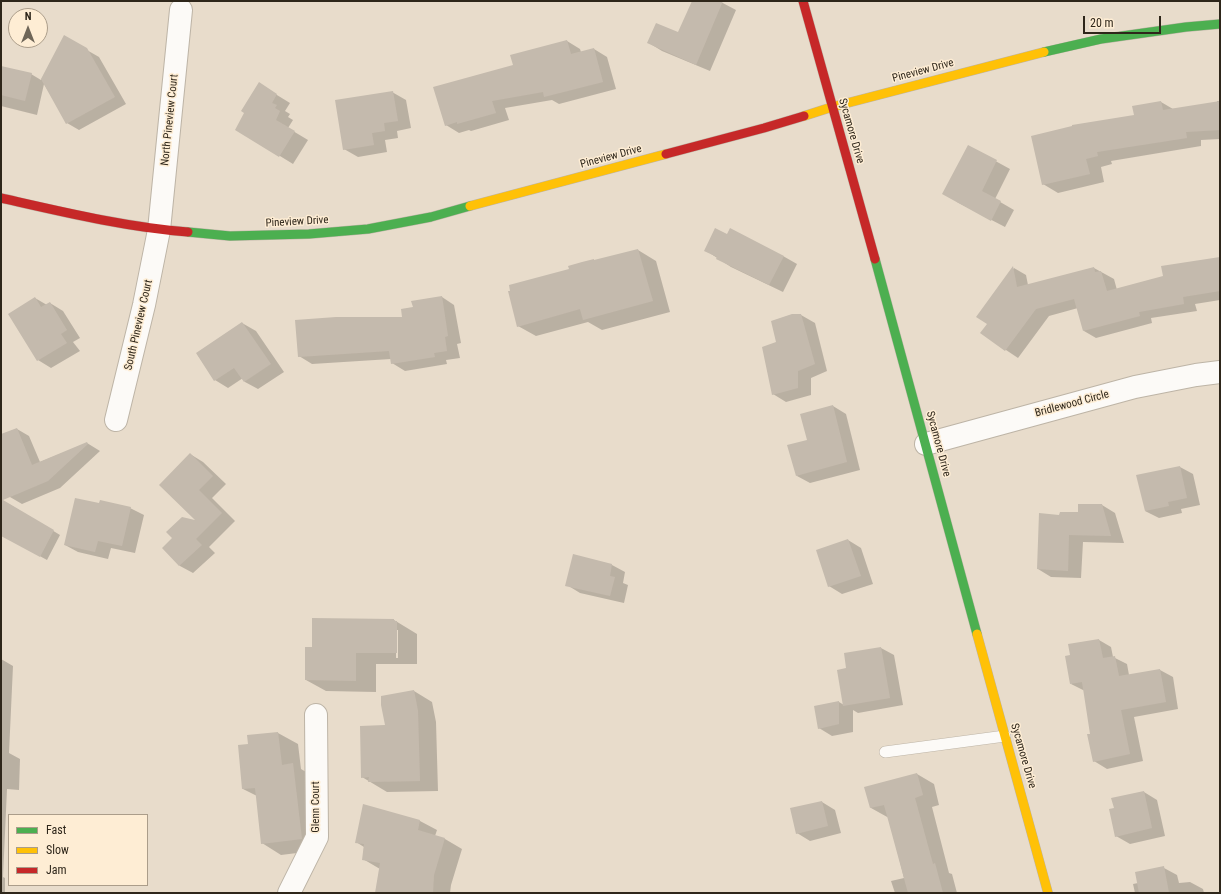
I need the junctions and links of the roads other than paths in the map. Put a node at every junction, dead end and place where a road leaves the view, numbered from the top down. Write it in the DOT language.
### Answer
graph roads {
  1 [pos="803,1"];
  2 [pos="181,10"];
  3 [pos="1220,24"];
  4 [pos="832,107"];
  5 [pos="1,198"];
  6 [pos="160,230"];
  7 [pos="1220,372"];
  8 [pos="116,420"];
  9 [pos="926,444"];
  10 [pos="316,715"];
  11 [pos="1005,736"];
  12 [pos="885,752"];
  13 [pos="289,893"];
  14 [pos="1048,893"];
  1 -- 4 [label="street, Sycamore Drive"];
  2 -- 6 [label="street, North Pineview Court"];
  3 -- 4 [label="street, Pineview Drive"];
  4 -- 6 [label="street, Pineview Drive"];
  4 -- 9 [label="street, Sycamore Drive"];
  5 -- 6 [label="street, Pineview Drive"];
  6 -- 8 [label="street, South Pineview Court"];
  7 -- 9 [label="street, Bridlewood Circle"];
  9 -- 11 [label="street, Sycamore Drive"];
  10 -- 13 [label="street, Glenn Court"];
  11 -- 12 [label="lane"];
  11 -- 14 [label="street, Sycamore Drive"];
}
